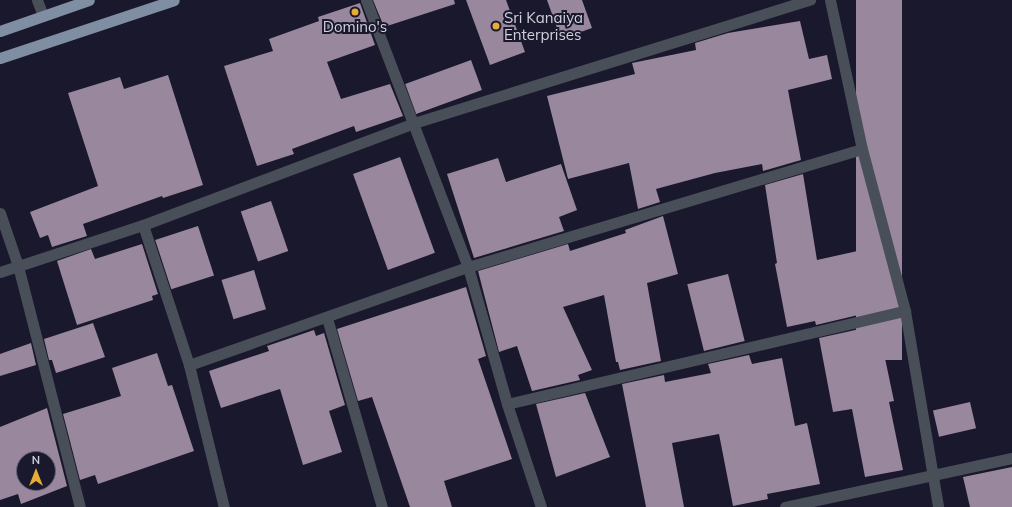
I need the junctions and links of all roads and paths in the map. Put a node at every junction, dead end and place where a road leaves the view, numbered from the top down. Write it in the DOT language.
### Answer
graph roads {
  1 [pos="38,0"];
  2 [pos="90,0"];
  3 [pos="174,0"];
  4 [pos="366,0"];
  5 [pos="810,0"];
  6 [pos="830,0"];
  7 [pos="43,16"];
  8 [pos="0,31"];
  9 [pos="0,58"];
  10 [pos="414,123"];
  11 [pos="862,149"];
  12 [pos="0,213"];
  13 [pos="143,225"];
  14 [pos="18,266"];
  15 [pos="468,267"];
  16 [pos="0,272"];
  17 [pos="905,311"];
  18 [pos="326,318"];
  19 [pos="189,365"];
  20 [pos="507,404"];
  21 [pos="1012,458"];
  22 [pos="933,476"];
  23 [pos="80,507"];
  24 [pos="224,507"];
  25 [pos="382,507"];
  26 [pos="541,507"];
  27 [pos="784,507"];
  28 [pos="938,507"];
  1 -- 7 [label="street"];
  2 -- 7 [label="highway"];
  3 -- 9 [label="highway"];
  4 -- 10 [label="street"];
  5 -- 10 [label="street"];
  6 -- 11 [label="street"];
  7 -- 8 [label="highway"];
  10 -- 13 [label="street"];
  10 -- 15 [label="street"];
  11 -- 15 [label="street"];
  11 -- 17 [label="street"];
  12 -- 14 [label="street"];
  13 -- 14 [label="street"];
  13 -- 19 [label="street"];
  14 -- 16 [label="street"];
  14 -- 23 [label="street"];
  15 -- 18 [label="street"];
  15 -- 20 [label="street"];
  17 -- 20 [label="street"];
  17 -- 22 [label="street"];
  18 -- 19 [label="street"];
  18 -- 25 [label="street"];
  19 -- 24 [label="street"];
  20 -- 26 [label="street"];
  21 -- 22 [label="street"];
  22 -- 27 [label="street"];
  22 -- 28 [label="street"];
}
